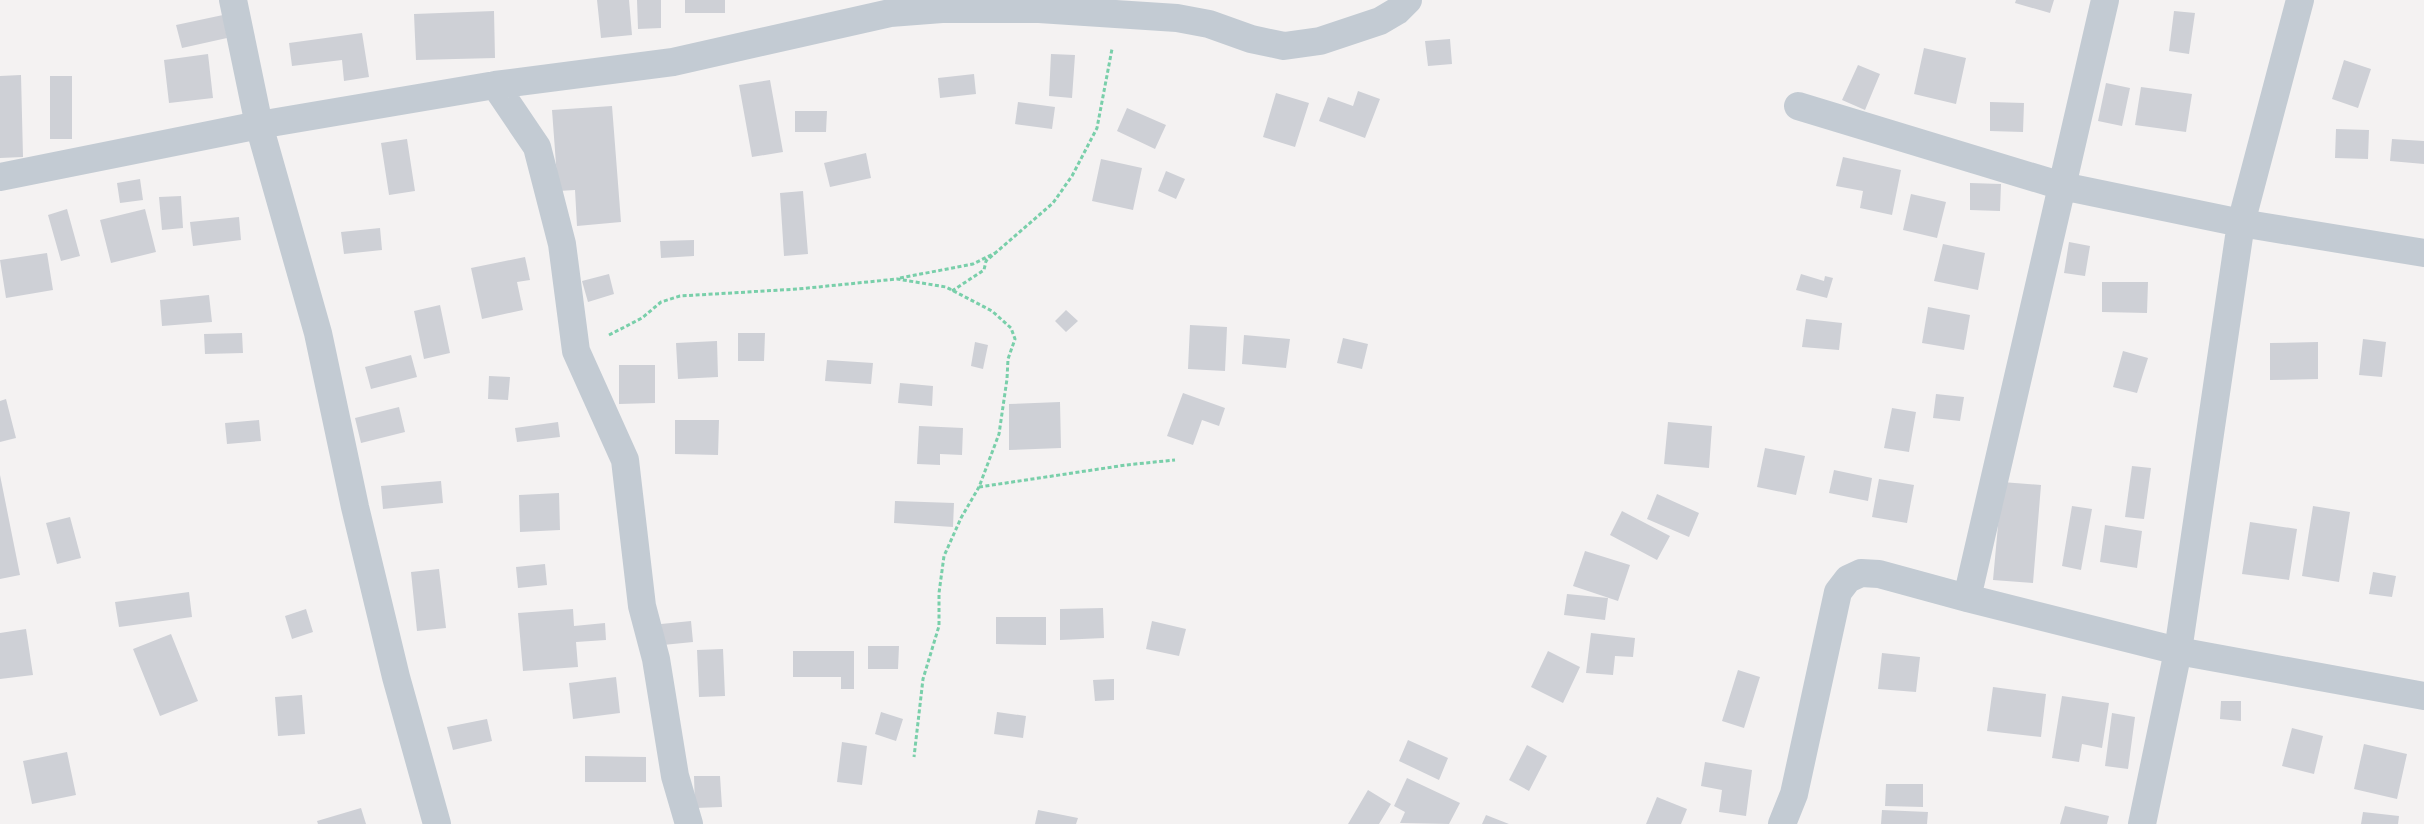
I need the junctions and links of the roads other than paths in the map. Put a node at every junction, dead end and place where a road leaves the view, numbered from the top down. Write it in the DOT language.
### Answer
graph roads {
  1 [pos="233,0"];
  2 [pos="1408,0"];
  3 [pos="2105,0"];
  4 [pos="2300,0"];
  5 [pos="1184,9"];
  6 [pos="495,85"];
  7 [pos="1798,106"];
  8 [pos="259,125"];
  9 [pos="0,177"];
  10 [pos="2062,186"];
  11 [pos="2241,223"];
  12 [pos="2424,253"];
  13 [pos="1967,598"];
  14 [pos="2178,651"];
  15 [pos="2424,696"];
  16 [pos="437,824"];
  17 [pos="689,824"];
  18 [pos="1782,824"];
  19 [pos="2142,824"];
  1 -- 8 [label="street"];
  2 -- 5 [label="street"];
  3 -- 10 [label="street"];
  4 -- 11 [label="street"];
  5 -- 6 [label="street"];
  6 -- 8 [label="street"];
  6 -- 17 [label="street"];
  7 -- 10 [label="street"];
  8 -- 9 [label="street"];
  8 -- 16 [label="street"];
  10 -- 11 [label="street"];
  10 -- 13 [label="street"];
  11 -- 12 [label="street"];
  11 -- 14 [label="street"];
  13 -- 14 [label="street"];
  13 -- 18 [label="street"];
  14 -- 15 [label="street"];
  14 -- 19 [label="street"];
}
